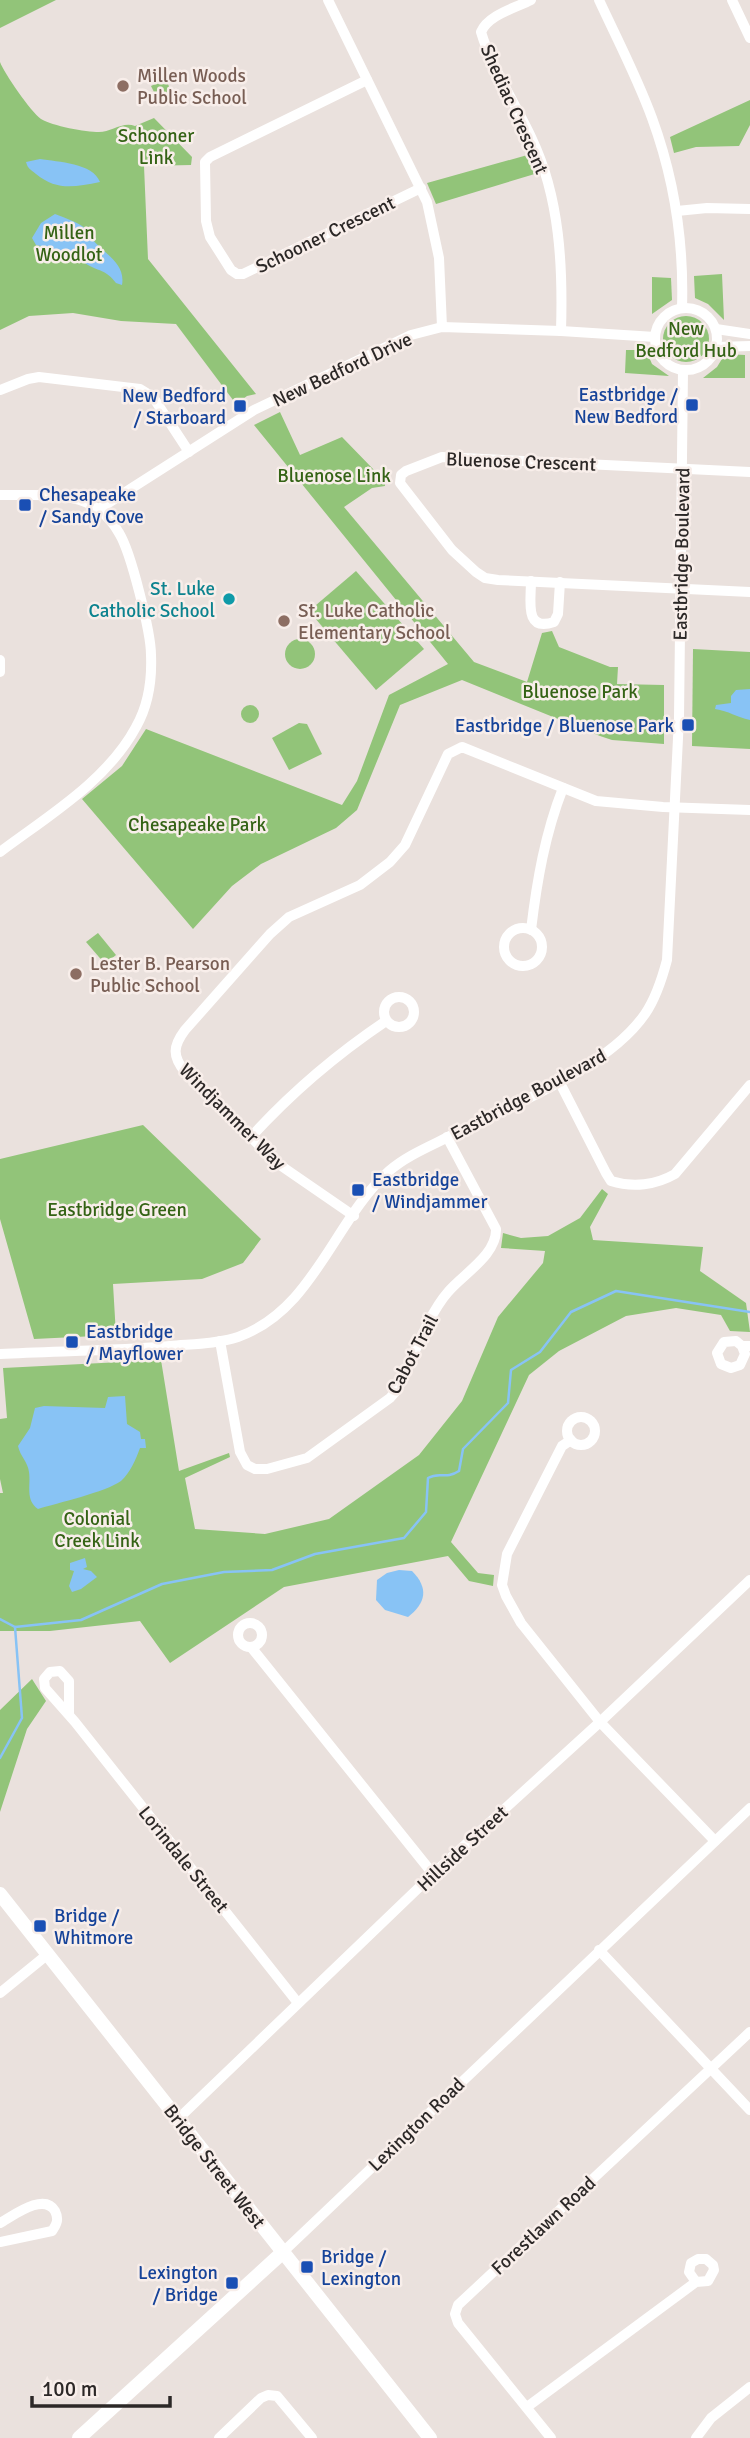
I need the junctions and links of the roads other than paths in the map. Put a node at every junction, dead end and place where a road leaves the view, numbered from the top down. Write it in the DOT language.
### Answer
graph roads {
  1 [pos="328,0"];
  2 [pos="531,0"];
  3 [pos="599,0"];
  4 [pos="732,0"];
  5 [pos="750,38"];
  6 [pos="367,80"];
  7 [pos="421,188"];
  8 [pos="750,209"];
  9 [pos="677,211"];
  10 [pos="682,308"];
  11 [pos="442,327"];
  12 [pos="716,329"];
  13 [pos="561,331"];
  14 [pos="750,334"];
  15 [pos="655,337"];
  16 [pos="750,346"];
  17 [pos="717,347"];
  18 [pos="683,370"];
  19 [pos="0,390"];
  20 [pos="189,452"];
  21 [pos="682,468"];
  22 [pos="750,472"];
  23 [pos="0,495"];
  24 [pos="99,509"];
  25 [pos="531,581"];
  26 [pos="560,582"];
  27 [pos="681,588"];
  28 [pos="750,592"];
  29 [pos="0,660"];
  30 [pos="0,672"];
  31 [pos="564,788"];
  32 [pos="675,807"];
  33 [pos="750,810"];
  34 [pos="0,852"];
  35 [pos="531,930"];
  36 [pos="386,1020"];
  37 [pos="559,1082"];
  38 [pos="750,1085"];
  39 [pos="741,1096"];
  40 [pos="750,1104"];
  41 [pos="251,1137"];
  42 [pos="447,1138"];
  43 [pos="354,1216"];
  44 [pos="220,1341"];
  45 [pos="0,1354"];
  46 [pos="571,1440"];
  47 [pos="750,1580"];
  48 [pos="251,1647"];
  49 [pos="69,1715"];
  50 [pos="600,1722"];
  51 [pos="750,1808"];
  52 [pos="715,1842"];
  53 [pos="433,1874"];
  54 [pos="0,1894"];
  55 [pos="599,1950"];
  56 [pos="48,1954"];
  57 [pos="0,1993"];
  58 [pos="298,2003"];
  59 [pos="750,2032"];
  60 [pos="711,2069"];
  61 [pos="750,2109"];
  62 [pos="178,2119"];
  63 [pos="0,2223"];
  64 [pos="0,2242"];
  65 [pos="282,2253"];
  66 [pos="696,2282"];
  67 [pos="750,2387"];
  68 [pos="527,2407"];
  69 [pos="79,2438"];
  70 [pos="219,2438"];
  71 [pos="312,2438"];
  72 [pos="430,2438"];
  73 [pos="551,2438"];
  74 [pos="696,2438"];
  1 -- 6 [label="street"];
  2 -- 13 [label="street, Shediac Crescent"];
  3 -- 9 [label="street"];
  4 -- 5 [label="street"];
  6 -- 7 [label="street"];
  6 -- 7 [label="street, Schooner Crescent"];
  7 -- 11 [label="street"];
  8 -- 9 [label="street"];
  9 -- 10 [label="street"];
  10 -- 12 [label="street"];
  10 -- 15 [label="street"];
  11 -- 13 [label="street, New Bedford Drive"];
  11 -- 20 [label="street, New Bedford Drive"];
  12 -- 14 [label="street"];
  12 -- 17 [label="street"];
  13 -- 15 [label="street, New Bedford Drive"];
  15 -- 18 [label="street"];
  16 -- 17 [label="street"];
  17 -- 18 [label="street"];
  18 -- 21 [label="street, Eastbridge Boulevard"];
  19 -- 20 [label="street"];
  20 -- 24 [label="street, New Bedford Drive"];
  21 -- 22 [label="street"];
  21 -- 25 [label="street, Bluenose Crescent"];
  21 -- 27 [label="street, Eastbridge Boulevard"];
  23 -- 24 [label="street"];
  24 -- 34 [label="street"];
  25 -- 26 [label="street, Bluenose Crescent"];
  25 -- 26 [label="street"];
  26 -- 27 [label="street, Bluenose Crescent"];
  27 -- 28 [label="street, Bluenose Crescent"];
  27 -- 32 [label="street, Eastbridge Boulevard"];
  29 -- 30 [label="street"];
  31 -- 32 [label="street, Windjammer Way"];
  31 -- 35 [label="street"];
  31 -- 41 [label="street, Windjammer Way"];
  32 -- 33 [label="street, Windjammer Way"];
  32 -- 37 [label="street, Eastbridge Boulevard"];
  36 -- 41 [label="street"];
  37 -- 39 [label="street"];
  37 -- 42 [label="street, Eastbridge Boulevard"];
  38 -- 39 [label="street"];
  39 -- 40 [label="street"];
  41 -- 43 [label="street, Windjammer Way"];
  42 -- 43 [label="street, Eastbridge Boulevard"];
  42 -- 44 [label="street, Cabot Trail"];
  43 -- 44 [label="street, Eastbridge Boulevard"];
  44 -- 45 [label="street, Eastbridge Boulevard"];
  46 -- 50 [label="street"];
  47 -- 50 [label="street, Hillside Street"];
  48 -- 53 [label="street"];
  49 -- 58 [label="street, Lorindale Street"];
  50 -- 52 [label="street"];
  50 -- 53 [label="street, Hillside Street"];
  51 -- 52 [label="street, Lexington Road"];
  52 -- 55 [label="street, Lexington Road"];
  53 -- 58 [label="street, Hillside Street"];
  54 -- 56 [label="main road, Bridge Street West"];
  55 -- 60 [label="street"];
  55 -- 65 [label="street, Lexington Road"];
  56 -- 57 [label="street"];
  56 -- 62 [label="main road, Bridge Street West"];
  58 -- 62 [label="street, Hillside Street"];
  59 -- 60 [label="street, Forestlawn Road"];
  60 -- 61 [label="street"];
  60 -- 68 [label="street, Forestlawn Road"];
  62 -- 65 [label="main road, Bridge Street West"];
  63 -- 64 [label="street"];
  65 -- 69 [label="main road, Lexington Road"];
  65 -- 72 [label="main road, Bridge Street West"];
  66 -- 68 [label="street"];
  67 -- 74 [label="street"];
  68 -- 73 [label="street, Forestlawn Road"];
  70 -- 71 [label="street"];
}
